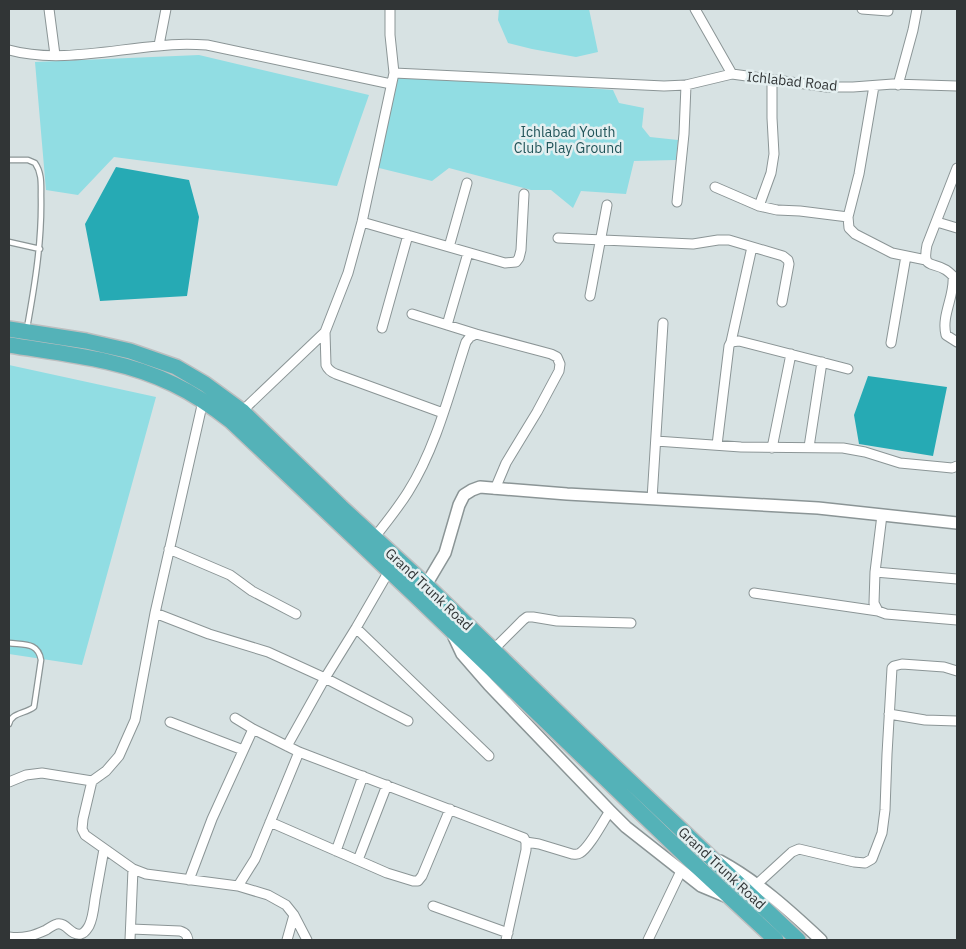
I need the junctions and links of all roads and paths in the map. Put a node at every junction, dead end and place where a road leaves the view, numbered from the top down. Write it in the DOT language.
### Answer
graph roads {
  1 [pos="49,9"];
  2 [pos="166,9"];
  3 [pos="390,9"];
  4 [pos="695,9"];
  5 [pos="862,9"];
  6 [pos="917,9"];
  7 [pos="888,11"];
  8 [pos="159,46"];
  9 [pos="9,50"];
  10 [pos="56,55"];
  11 [pos="394,73"];
  12 [pos="732,74"];
  13 [pos="772,80"];
  14 [pos="392,84"];
  15 [pos="686,85"];
  16 [pos="898,85"];
  17 [pos="874,86"];
  18 [pos="957,86"];
  19 [pos="9,160"];
  20 [pos="957,168"];
  21 [pos="467,183"];
  22 [pos="715,187"];
  23 [pos="524,194"];
  24 [pos="677,202"];
  25 [pos="607,204"];
  26 [pos="759,206"];
  27 [pos="848,217"];
  28 [pos="362,222"];
  29 [pos="937,222"];
  30 [pos="957,228"];
  31 [pos="408,235"];
  32 [pos="558,238"];
  33 [pos="601,240"];
  34 [pos="9,242"];
  35 [pos="449,247"];
  36 [pos="752,247"];
  37 [pos="40,249"];
  38 [pos="468,253"];
  39 [pos="906,256"];
  40 [pos="926,260"];
  41 [pos="590,296"];
  42 [pos="782,302"];
  43 [pos="412,314"];
  44 [pos="663,323"];
  45 [pos="447,325"];
  46 [pos="382,328"];
  47 [pos="9,329"];
  48 [pos="26,332"];
  49 [pos="325,332"];
  50 [pos="476,334"];
  51 [pos="731,342"];
  52 [pos="891,342"];
  53 [pos="957,342"];
  54 [pos="9,345"];
  55 [pos="791,354"];
  56 [pos="822,362"];
  57 [pos="848,369"];
  58 [pos="203,401"];
  59 [pos="444,413"];
  60 [pos="237,416"];
  61 [pos="656,441"];
  62 [pos="717,446"];
  63 [pos="809,447"];
  64 [pos="772,448"];
  65 [pos="957,466"];
  66 [pos="495,489"];
  67 [pos="652,498"];
  68 [pos="882,515"];
  69 [pos="957,523"];
  70 [pos="374,538"];
  71 [pos="169,549"];
  72 [pos="389,570"];
  73 [pos="876,572"];
  74 [pos="957,579"];
  75 [pos="426,585"];
  76 [pos="754,593"];
  77 [pos="878,611"];
  78 [pos="155,613"];
  79 [pos="296,614"];
  80 [pos="957,620"];
  81 [pos="631,623"];
  82 [pos="356,628"];
  83 [pos="450,628"];
  84 [pos="9,643"];
  85 [pos="493,650"];
  86 [pos="957,671"];
  87 [pos="325,678"];
  88 [pos="889,714"];
  89 [pos="234,718"];
  90 [pos="408,721"];
  91 [pos="957,721"];
  92 [pos="170,722"];
  93 [pos="9,724"];
  94 [pos="253,728"];
  95 [pos="287,746"];
  96 [pos="243,750"];
  97 [pos="299,752"];
  98 [pos="489,756"];
  99 [pos="363,776"];
  100 [pos="92,780"];
  101 [pos="9,782"];
  102 [pos="387,785"];
  103 [pos="450,809"];
  104 [pos="610,812"];
  105 [pos="270,822"];
  106 [pos="526,842"];
  107 [pos="104,849"];
  108 [pos="336,851"];
  109 [pos="707,854"];
  110 [pos="358,860"];
  111 [pos="133,869"];
  112 [pos="681,871"];
  113 [pos="189,880"];
  114 [pos="756,885"];
  115 [pos="238,886"];
  116 [pos="731,899"];
  117 [pos="433,906"];
  118 [pos="294,915"];
  119 [pos="130,930"];
  120 [pos="507,936"];
  121 [pos="9,937"];
  122 [pos="130,940"];
  123 [pos="188,940"];
  124 [pos="287,940"];
  125 [pos="307,940"];
  126 [pos="648,940"];
  127 [pos="776,940"];
  128 [pos="798,940"];
  129 [pos="821,940"];
  1 -- 10 [label="street"];
  2 -- 8 [label="street"];
  3 -- 11 [label="street"];
  4 -- 12 [label="street, Ichlabad Road"];
  5 -- 7 [label="street"];
  6 -- 16 [label="street"];
  8 -- 10 [label="street"];
  8 -- 14 [label="street"];
  9 -- 10 [label="street"];
  11 -- 14 [label="street"];
  11 -- 15 [label="street"];
  12 -- 13 [label="street, Ichlabad Road"];
  12 -- 15 [label="street"];
  13 -- 17 [label="street, Ichlabad Road"];
  13 -- 26 [label="street"];
  14 -- 28 [label="street"];
  15 -- 24 [label="street"];
  16 -- 17 [label="street, Ichlabad Road"];
  16 -- 18 [label="street, Ichlabad Road"];
  17 -- 27 [label="street"];
  19 -- 37 [label="lane"];
  20 -- 29 [label="street"];
  21 -- 35 [label="street"];
  22 -- 26 [label="street"];
  23 -- 38 [label="street"];
  25 -- 33 [label="street"];
  26 -- 27 [label="street"];
  27 -- 39 [label="street"];
  28 -- 31 [label="street"];
  28 -- 49 [label="street"];
  29 -- 30 [label="street"];
  29 -- 40 [label="street"];
  31 -- 35 [label="street"];
  31 -- 46 [label="street"];
  32 -- 33 [label="street"];
  33 -- 36 [label="street"];
  33 -- 41 [label="street"];
  34 -- 37 [label="lane"];
  35 -- 38 [label="street"];
  36 -- 42 [label="street"];
  36 -- 51 [label="street"];
  37 -- 48 [label="lane"];
  38 -- 45 [label="street"];
  39 -- 40 [label="street"];
  39 -- 52 [label="street"];
  40 -- 53 [label="street"];
  43 -- 45 [label="street"];
  44 -- 61 [label="street"];
  45 -- 50 [label="street"];
  47 -- 48 [label="highway, Grand Trunk Road"];
  48 -- 60 [label="highway, Grand Trunk Road"];
  49 -- 59 [label="street"];
  49 -- 60 [label="street"];
  50 -- 59 [label="street"];
  50 -- 66 [label="street"];
  51 -- 55 [label="street"];
  51 -- 62 [label="street"];
  54 -- 58 [label="highway, Grand Trunk Road"];
  55 -- 56 [label="street"];
  55 -- 64 [label="street"];
  56 -- 57 [label="street"];
  56 -- 63 [label="street"];
  58 -- 60 [label="highway, Grand Trunk Road"];
  58 -- 71 [label="street"];
  59 -- 70 [label="street"];
  60 -- 70 [label="highway, Grand Trunk Road"];
  60 -- 72 [label="highway, Grand Trunk Road"];
  61 -- 62 [label="street"];
  61 -- 67 [label="street"];
  62 -- 64 [label="street"];
  63 -- 64 [label="street"];
  63 -- 65 [label="street"];
  66 -- 67 [label="street"];
  66 -- 75 [label="street"];
  67 -- 68 [label="street"];
  68 -- 69 [label="street"];
  68 -- 73 [label="street"];
  70 -- 75 [label="highway, Grand Trunk Road"];
  71 -- 78 [label="street"];
  71 -- 79 [label="street"];
  72 -- 82 [label="street"];
  72 -- 83 [label="highway, Grand Trunk Road"];
  73 -- 74 [label="street"];
  73 -- 77 [label="street"];
  75 -- 85 [label="highway, Grand Trunk Road"];
  76 -- 77 [label="street"];
  77 -- 80 [label="street"];
  78 -- 87 [label="street"];
  78 -- 100 [label="street"];
  81 -- 85 [label="street"];
  82 -- 87 [label="street"];
  82 -- 98 [label="street"];
  83 -- 104 [label="street"];
  83 -- 116 [label="highway, Grand Trunk Road"];
  84 -- 93 [label="lane"];
  85 -- 109 [label="highway, Grand Trunk Road"];
  86 -- 88 [label="street"];
  87 -- 90 [label="street"];
  87 -- 95 [label="street"];
  88 -- 91 [label="street"];
  88 -- 114 [label="street"];
  89 -- 94 [label="street"];
  92 -- 96 [label="street"];
  94 -- 95 [label="street"];
  94 -- 96 [label="street"];
  95 -- 97 [label="street"];
  96 -- 113 [label="street"];
  97 -- 99 [label="street"];
  97 -- 105 [label="street"];
  99 -- 102 [label="street"];
  99 -- 108 [label="street"];
  100 -- 101 [label="street"];
  100 -- 107 [label="street"];
  102 -- 103 [label="street"];
  102 -- 110 [label="street"];
  103 -- 106 [label="street"];
  103 -- 110 [label="street"];
  104 -- 106 [label="street"];
  104 -- 112 [label="street"];
  105 -- 108 [label="street"];
  105 -- 115 [label="street"];
  106 -- 120 [label="street"];
  107 -- 111 [label="street"];
  107 -- 121 [label="street"];
  108 -- 110 [label="street"];
  109 -- 114 [label="street"];
  109 -- 128 [label="highway, Grand Trunk Road"];
  111 -- 113 [label="street"];
  111 -- 119 [label="street"];
  112 -- 116 [label="street"];
  112 -- 126 [label="street"];
  113 -- 115 [label="street"];
  114 -- 129 [label="street"];
  115 -- 118 [label="street"];
  116 -- 127 [label="highway, Grand Trunk Road"];
  117 -- 120 [label="street"];
  118 -- 124 [label="street"];
  118 -- 125 [label="street"];
  119 -- 122 [label="street"];
  119 -- 123 [label="street"];
}
